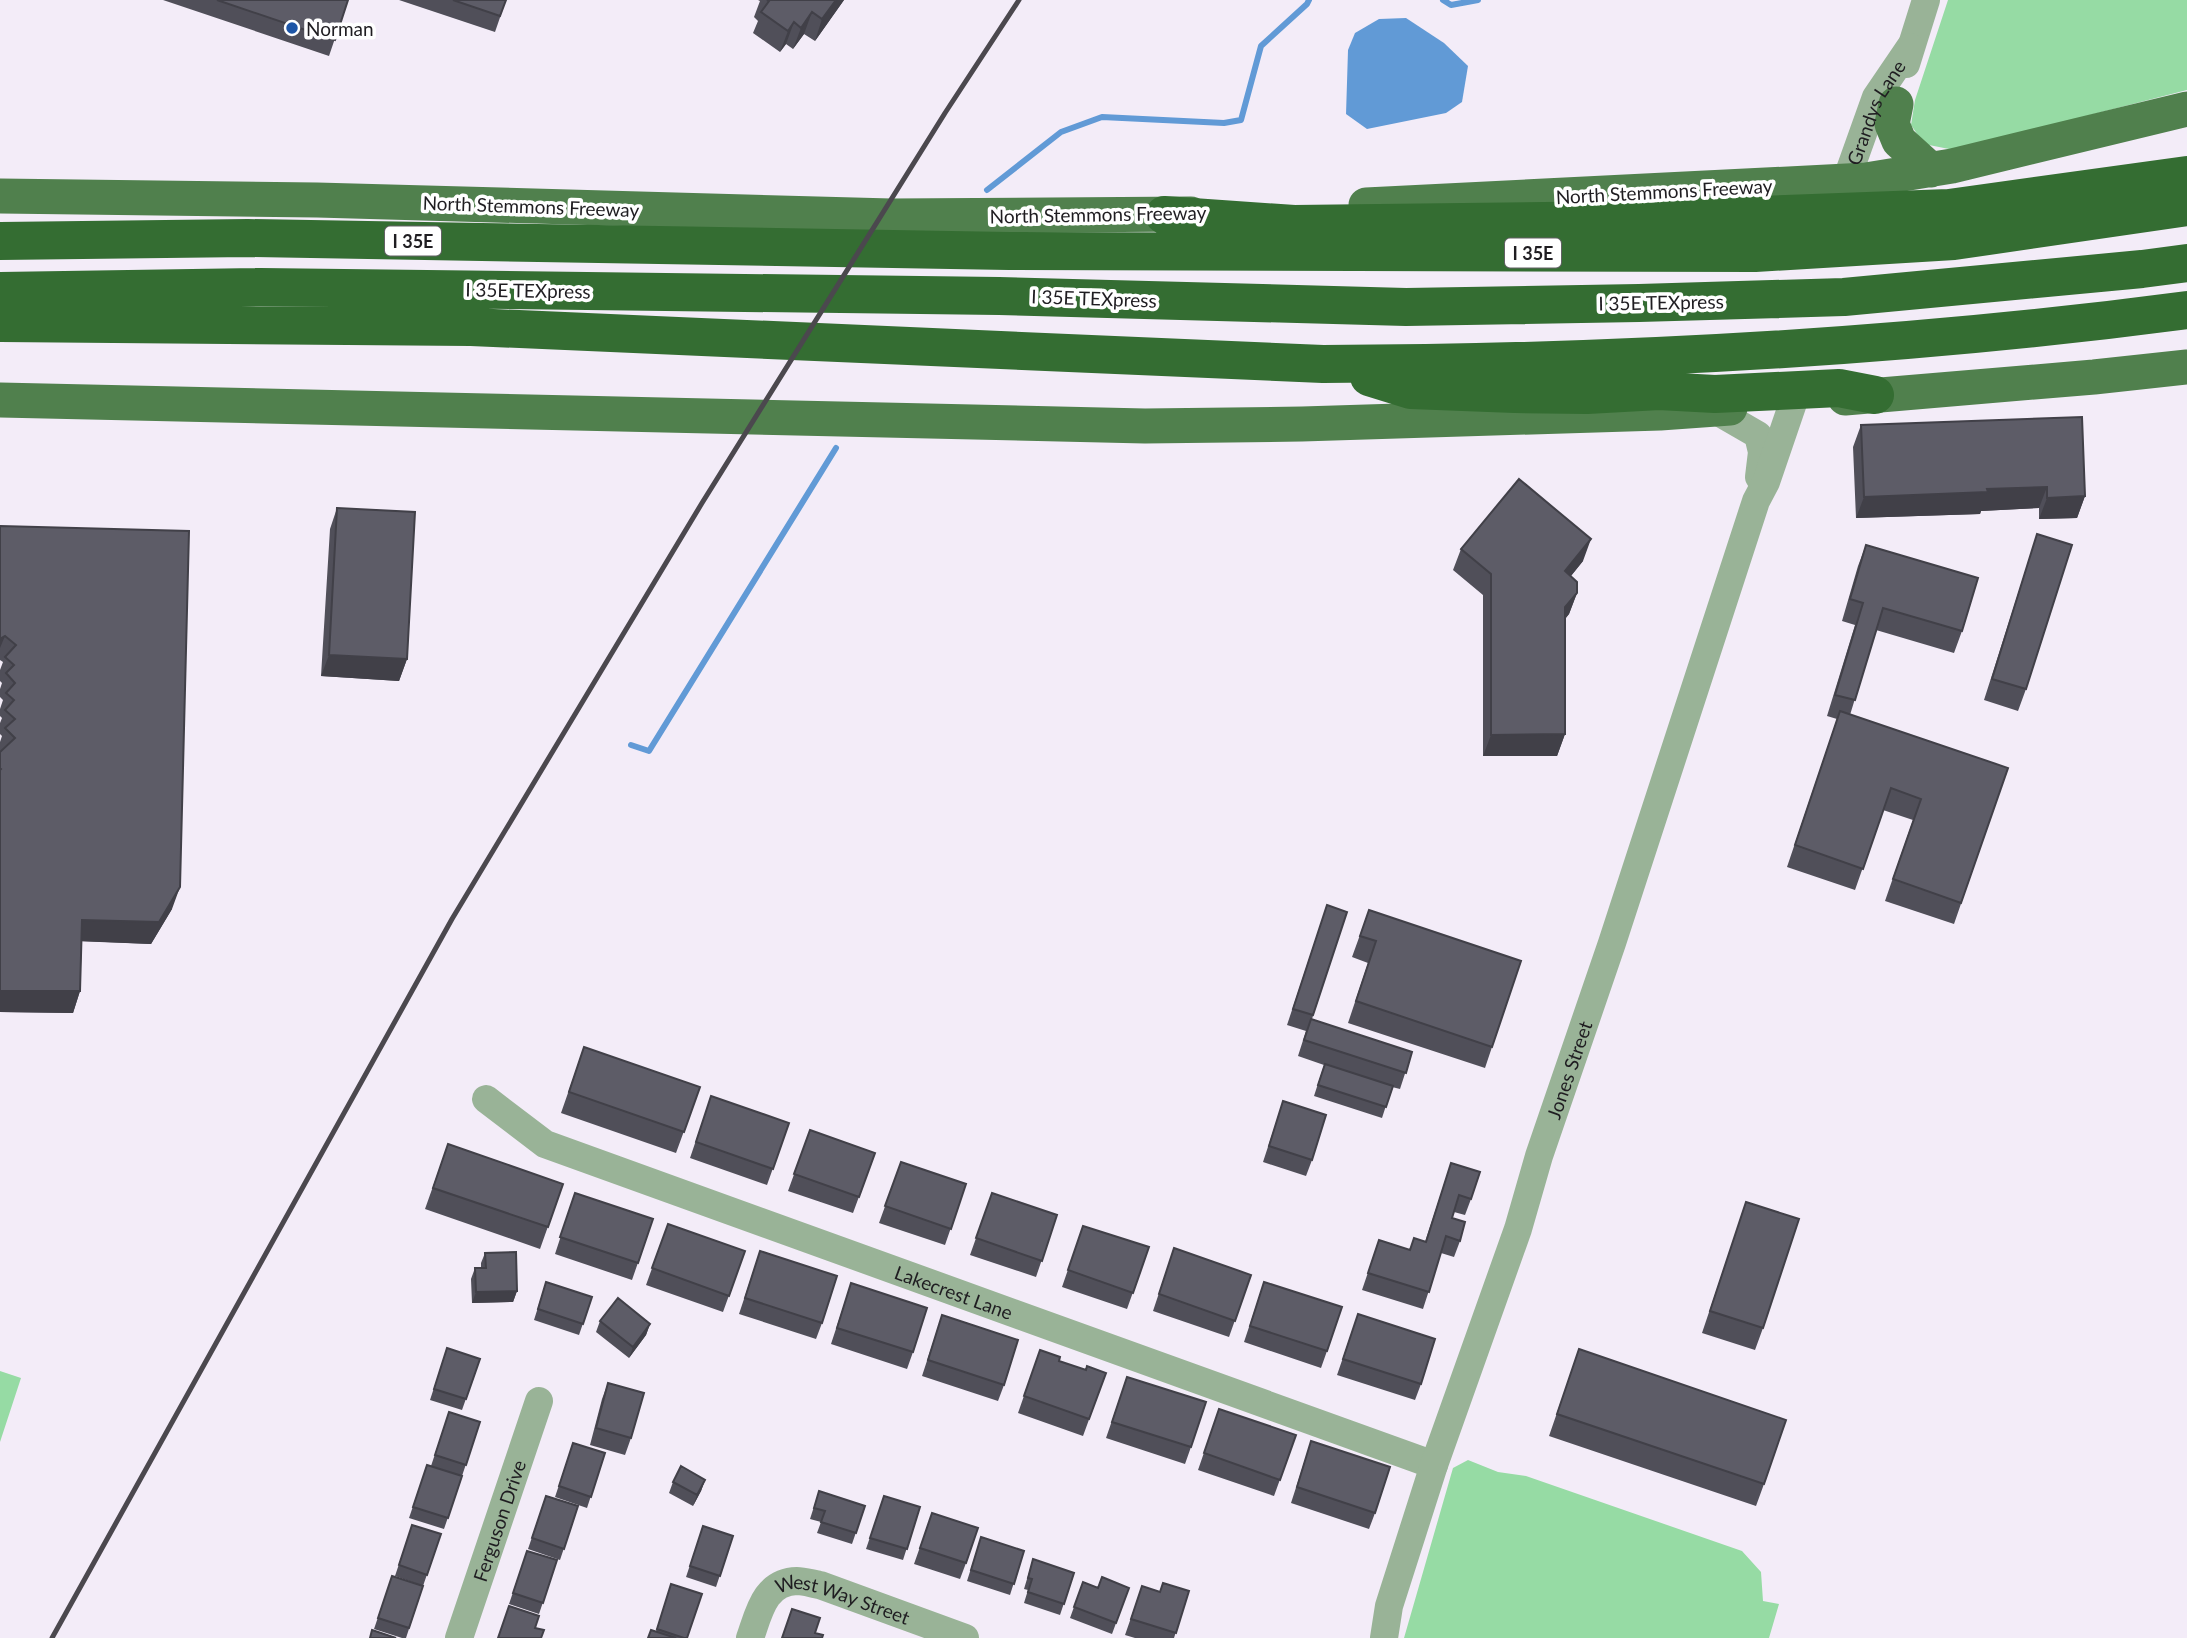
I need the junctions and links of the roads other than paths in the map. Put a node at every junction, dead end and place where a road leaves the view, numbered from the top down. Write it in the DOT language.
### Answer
graph roads {
  1 [pos="1926,0"];
  2 [pos="1910,47"];
  3 [pos="1896,104"];
  4 [pos="2187,109"];
  5 [pos="1931,170"];
  6 [pos="2187,175"];
  7 [pos="1846,181"];
  8 [pos="0,196"];
  9 [pos="2187,207"];
  10 [pos="1164,215"];
  11 [pos="2187,234"];
  12 [pos="0,241"];
  13 [pos="1954,241"];
  14 [pos="2187,262"];
  15 [pos="0,291"];
  16 [pos="2187,310"];
  17 [pos="0,323"];
  18 [pos="1323,364"];
  19 [pos="2187,367"];
  20 [pos="1875,395"];
  21 [pos="0,400"];
  22 [pos="1793,403"];
  23 [pos="1713,410"];
  24 [pos="1756,500"];
  25 [pos="486,1098"];
  26 [pos="539,1401"];
  27 [pos="1434,1465"];
  28 [pos="459,1638"];
  29 [pos="750,1638"];
  30 [pos="965,1638"];
  31 [pos="1384,1638"];
  1 -- 2 [label="street, Grandys Lane"];
  2 -- 3 [label="street, Grandys Lane"];
  2 -- 7 [label="street, Grandys Lane"];
  3 -- 5 [label="main road"];
  4 -- 5 [label="main road, North Stemmons Freeway"];
  5 -- 7 [label="main road, North Stemmons Freeway"];
  6 -- 10 [label="highway"];
  7 -- 10 [label="main road, North Stemmons Freeway"];
  8 -- 10 [label="main road, North Stemmons Freeway"];
  9 -- 13 [label="highway, North Stemmons Freeway / I 35E"];
  11 -- 13 [label="highway"];
  12 -- 13 [label="highway, North Stemmons Freeway / I 35E"];
  14 -- 15 [label="highway, I 35E TEXpress"];
  16 -- 18 [label="highway"];
  17 -- 18 [label="highway"];
  18 -- 20 [label="highway"];
  19 -- 20 [label="main road"];
  20 -- 22 [label="main road"];
  21 -- 23 [label="main road"];
  22 -- 23 [label="main road"];
  22 -- 24 [label="street, Jones Street"];
  23 -- 24 [label="street, Jones Street"];
  24 -- 27 [label="street, Jones Street"];
  25 -- 27 [label="street, Lakecrest Lane"];
  26 -- 28 [label="street, Ferguson Drive"];
  27 -- 31 [label="street, Jones Street"];
  29 -- 30 [label="street, West Way Street"];
}
